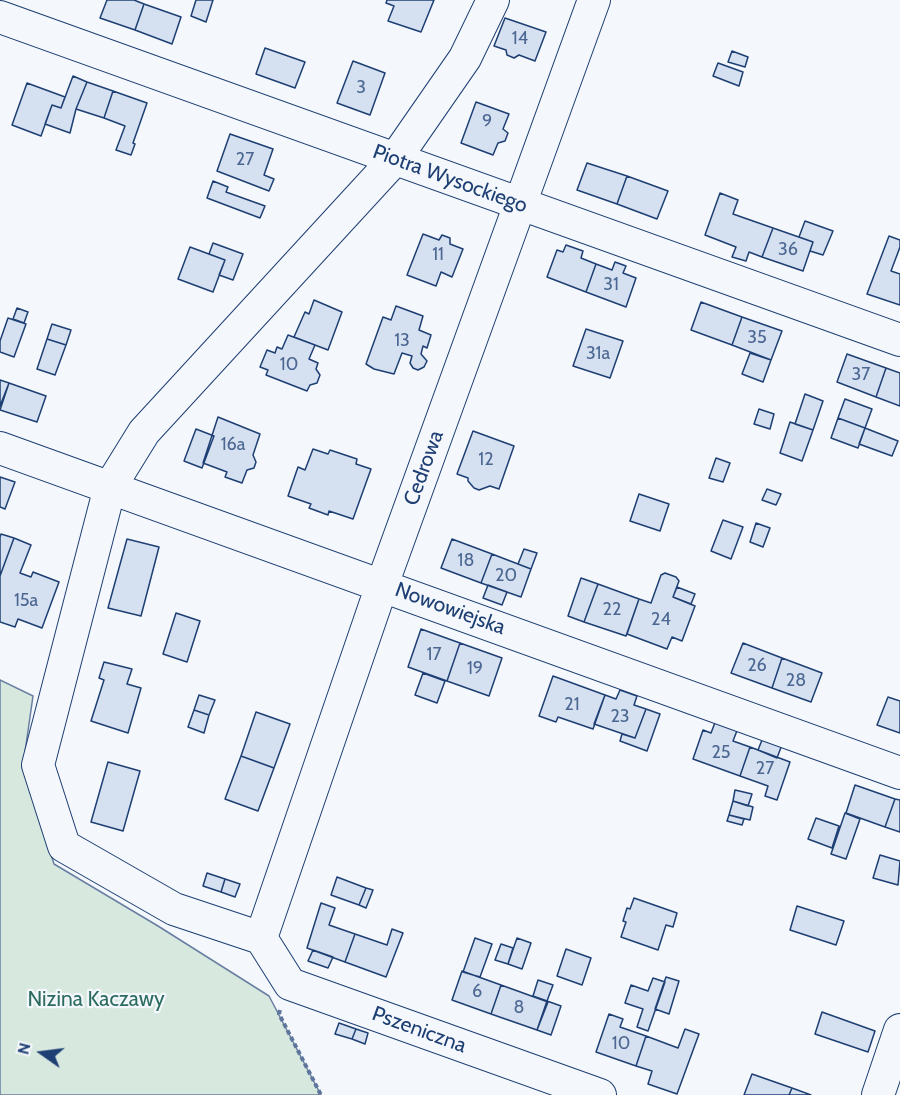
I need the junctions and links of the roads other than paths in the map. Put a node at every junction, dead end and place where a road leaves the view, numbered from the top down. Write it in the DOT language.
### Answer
graph roads {
  1 [pos="493,0"];
  2 [pos="594,0"];
  3 [pos="0,17"];
  4 [pos="395,159"];
  5 [pos="521,204"];
  6 [pos="900,340"];
  7 [pos="0,448"];
  8 [pos="110,487"];
  9 [pos="382,585"];
  10 [pos="900,773"];
  11 [pos="261,938"];
  12 [pos="900,1030"];
  13 [pos="600,1095"];
  14 [pos="878,1095"];
  1 -- 4 [label="street"];
  2 -- 5 [label="street, Cedrowa"];
  3 -- 4 [label="street, Piotra Wysockiego"];
  4 -- 5 [label="street, Piotra Wysockiego"];
  4 -- 8 [label="street"];
  5 -- 6 [label="street, Piotra Wysockiego"];
  5 -- 9 [label="street, Cedrowa"];
  7 -- 8 [label="street, Nowowiejska"];
  8 -- 9 [label="street, Nowowiejska"];
  8 -- 11 [label="street"];
  9 -- 10 [label="street, Nowowiejska"];
  9 -- 11 [label="street, Cedrowa"];
  11 -- 13 [label="street, Pszeniczna"];
  12 -- 14 [label="street"];
}
